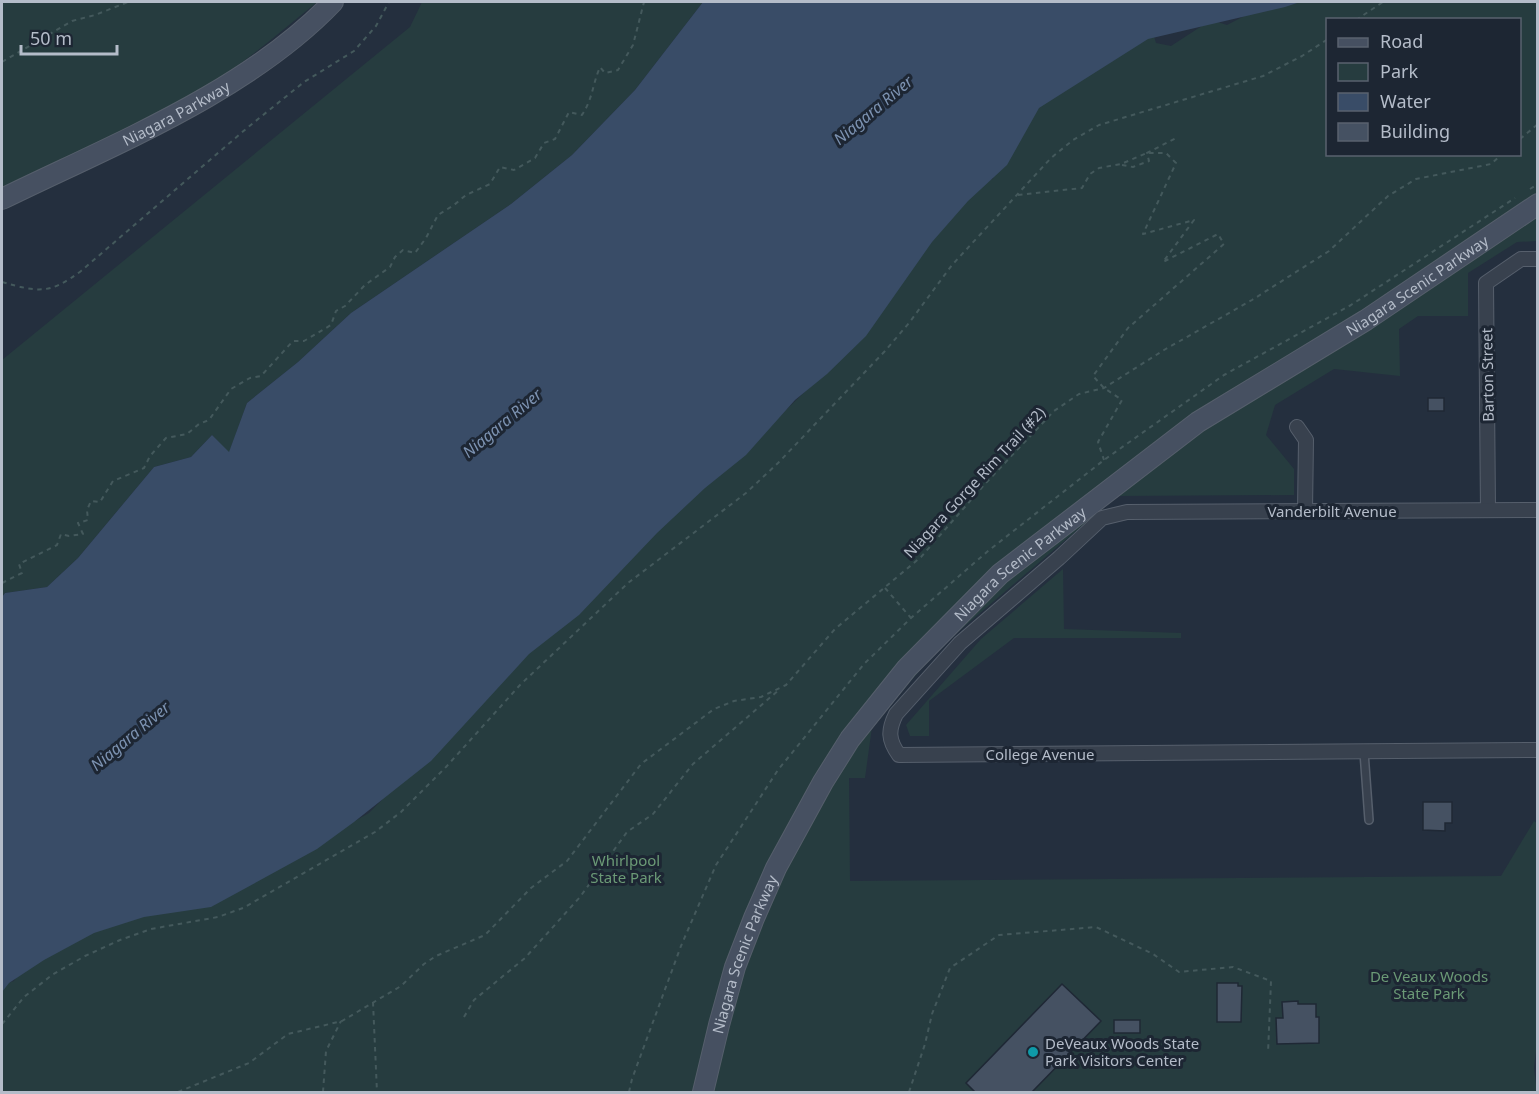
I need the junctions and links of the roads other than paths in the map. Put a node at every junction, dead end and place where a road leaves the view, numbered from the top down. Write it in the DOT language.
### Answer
graph roads {
  1 [pos="333,2"];
  2 [pos="2,200"];
  3 [pos="1538,204"];
  4 [pos="1538,259"];
  5 [pos="1298,427"];
  6 [pos="1488,510"];
  7 [pos="1538,510"];
  8 [pos="1305,511"];
  9 [pos="1127,512"];
  10 [pos="1538,750"];
  11 [pos="1365,752"];
  12 [pos="1368,820"];
  13 [pos="703,1092"];
  1 -- 2 [label="main road, Niagara Parkway"];
  3 -- 13 [label="main road, Niagara Scenic Parkway"];
  4 -- 6 [label="street, Barton Street"];
  5 -- 8 [label="street"];
  6 -- 7 [label="street, Vanderbilt Avenue"];
  6 -- 8 [label="street, Vanderbilt Avenue"];
  8 -- 9 [label="street, Vanderbilt Avenue"];
  9 -- 11 [label="street, College Avenue"];
  10 -- 11 [label="street, College Avenue"];
  11 -- 12 [label="lane"];
}
